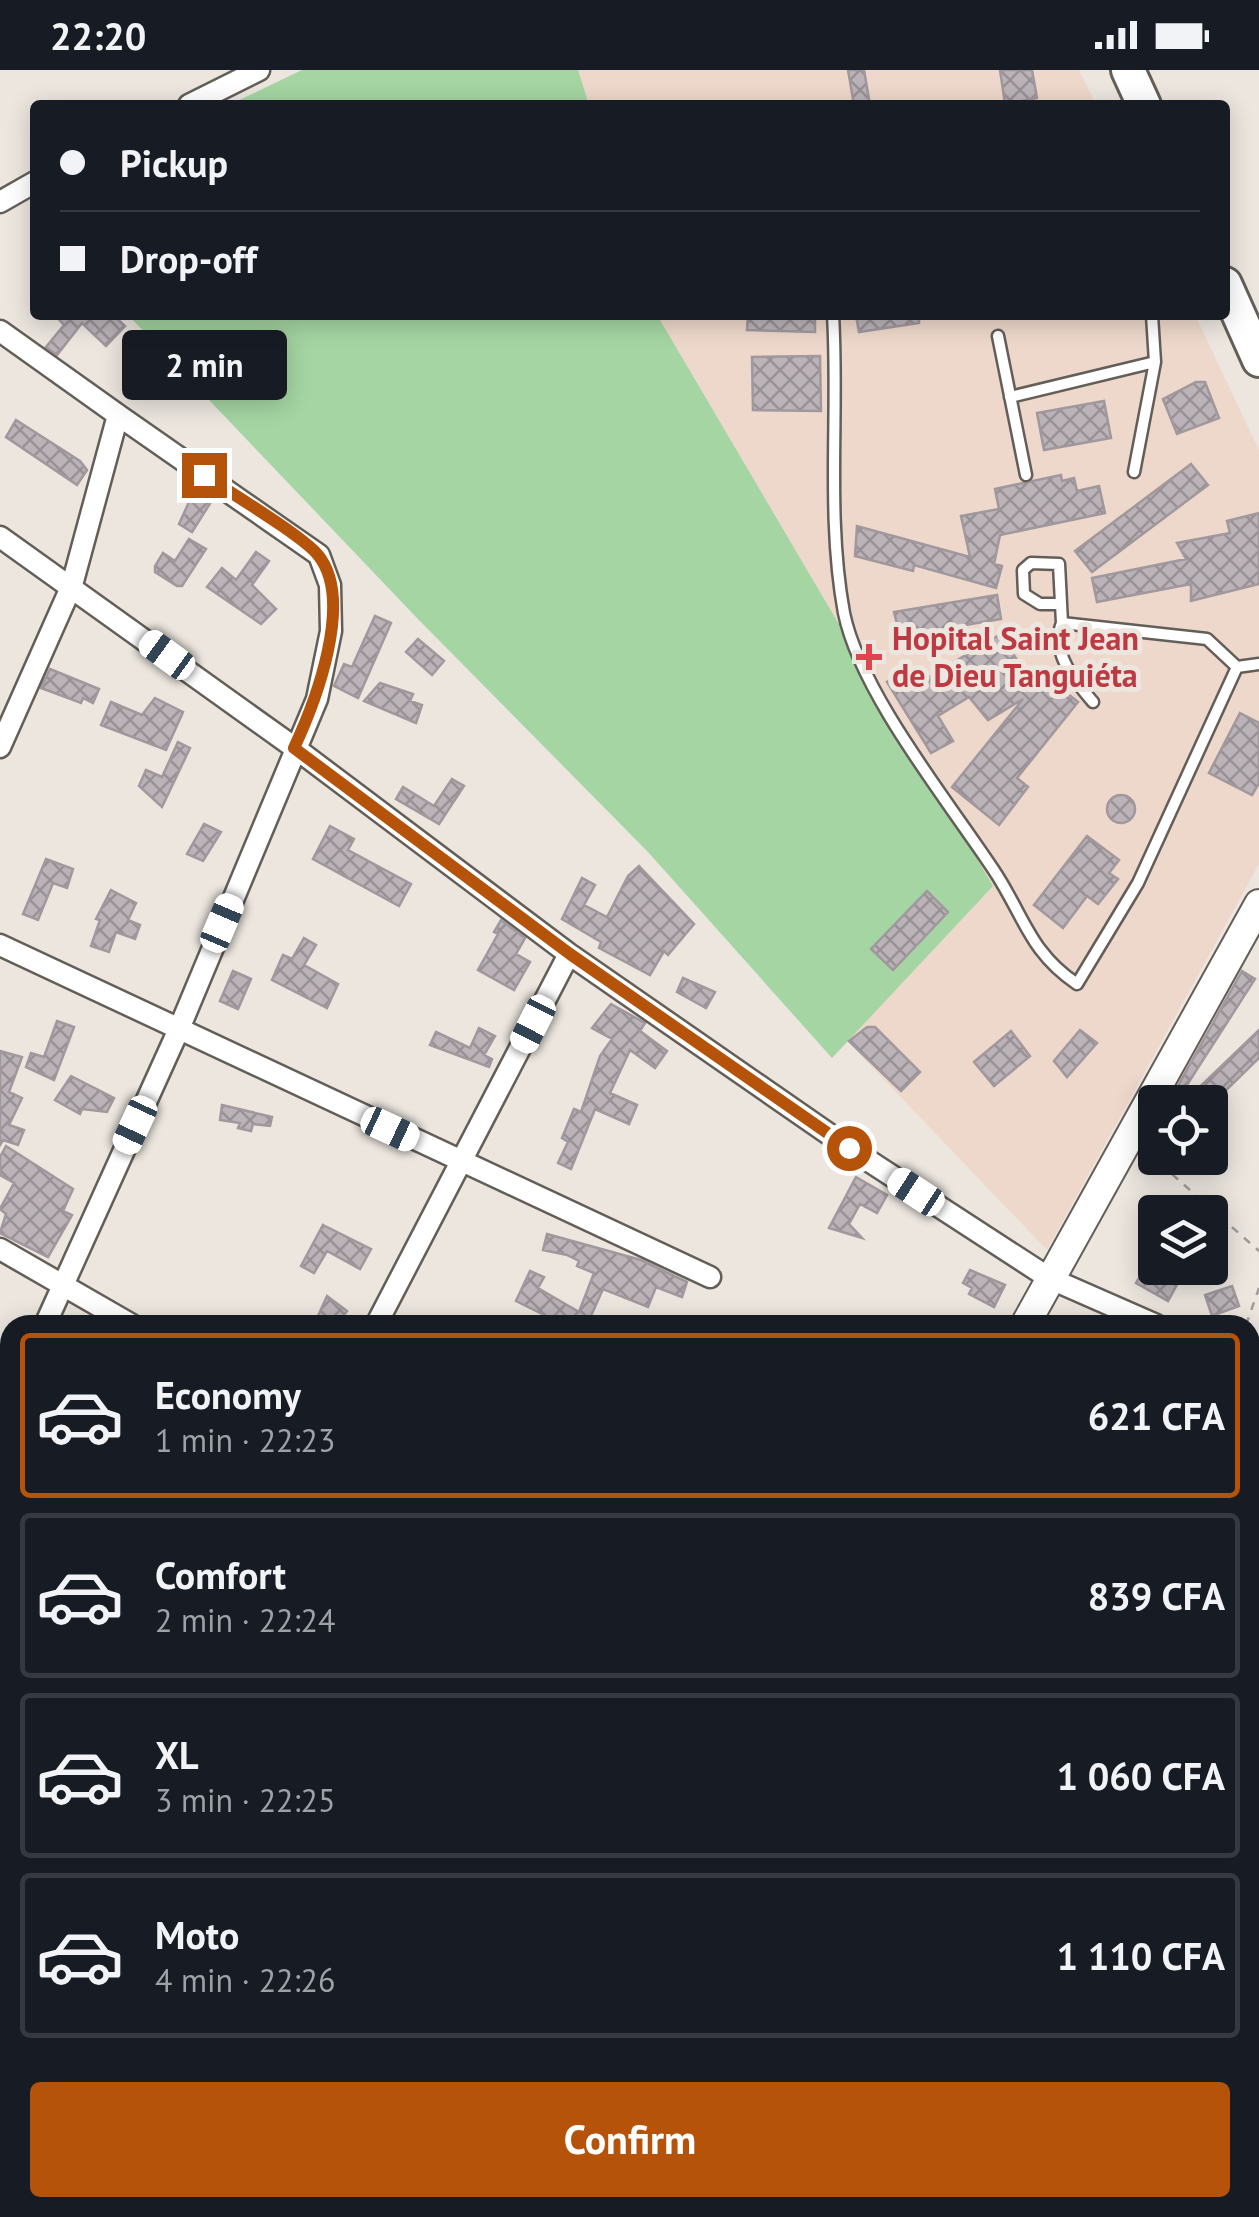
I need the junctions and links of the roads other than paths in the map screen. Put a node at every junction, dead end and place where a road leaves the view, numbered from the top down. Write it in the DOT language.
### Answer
graph roads {
  1 [pos="259,70"];
  2 [pos="1128,70"];
  3 [pos="199,100"];
  4 [pos="1142,100"];
  5 [pos="30,184"];
  6 [pos="2,194"];
  7 [pos="1230,295"];
  8 [pos="833,320"];
  9 [pos="1152,320"];
  10 [pos="0,331"];
  11 [pos="998,336"];
  12 [pos="1259,360"];
  13 [pos="1155,362"];
  14 [pos="1010,397"];
  15 [pos="118,415"];
  16 [pos="1134,472"];
  17 [pos="1026,475"];
  18 [pos="0,537"];
  19 [pos="72,586"];
  20 [pos="1058,604"];
  21 [pos="1062,624"];
  22 [pos="1259,664"];
  23 [pos="1237,667"];
  24 [pos="1093,702"];
  25 [pos="0,747"];
  26 [pos="294,748"];
  27 [pos="1259,904"];
  28 [pos="0,945"];
  29 [pos="570,954"];
  30 [pos="179,1028"];
  31 [pos="461,1162"];
  32 [pos="0,1249"];
  33 [pos="710,1277"];
  34 [pos="1050,1278"];
  35 [pos="62,1286"];
  36 [pos="50,1315"];
  37 [pos="114,1315"];
  38 [pos="381,1315"];
  39 [pos="1030,1315"];
  40 [pos="1133,1315"];
  1 -- 3 [label="street"];
  2 -- 4 [label="highway"];
  5 -- 6 [label="street"];
  7 -- 12 [label="highway"];
  8 -- 23 [label="lane"];
  9 -- 13 [label="lane"];
  10 -- 15 [label="street"];
  11 -- 14 [label="lane"];
  13 -- 14 [label="lane"];
  13 -- 16 [label="lane"];
  14 -- 17 [label="lane"];
  15 -- 19 [label="street"];
  15 -- 26 [label="street"];
  18 -- 19 [label="street"];
  19 -- 25 [label="street"];
  19 -- 26 [label="street"];
  20 -- 20 [label="lane"];
  20 -- 21 [label="lane"];
  21 -- 23 [label="lane"];
  21 -- 24 [label="lane"];
  22 -- 23 [label="lane"];
  26 -- 29 [label="street"];
  26 -- 30 [label="street"];
  27 -- 34 [label="main road"];
  28 -- 30 [label="street"];
  29 -- 31 [label="street"];
  29 -- 34 [label="street"];
  30 -- 31 [label="street"];
  30 -- 35 [label="street"];
  31 -- 33 [label="street"];
  31 -- 38 [label="street"];
  32 -- 35 [label="street"];
  34 -- 39 [label="main road"];
  34 -- 40 [label="street"];
  35 -- 36 [label="street"];
  35 -- 37 [label="street"];
}
